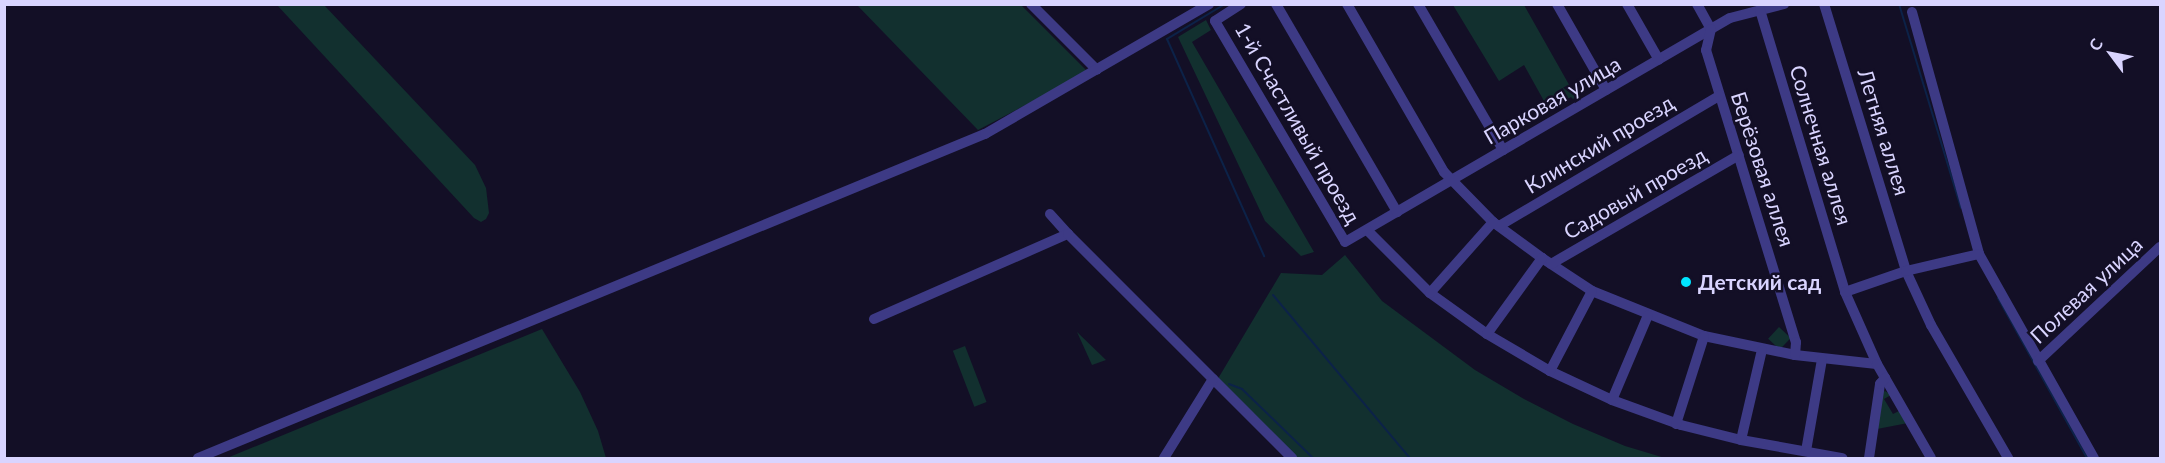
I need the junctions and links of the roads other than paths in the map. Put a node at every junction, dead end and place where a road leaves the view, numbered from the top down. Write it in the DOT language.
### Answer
graph roads {
  1 [pos="1031,4"];
  2 [pos="1209,4"];
  3 [pos="1241,4"];
  4 [pos="1276,4"];
  5 [pos="1347,4"];
  6 [pos="1418,4"];
  7 [pos="1557,4"];
  8 [pos="1627,4"];
  9 [pos="1697,4"];
  10 [pos="1784,4"];
  11 [pos="1824,4"];
  12 [pos="1760,10"];
  13 [pos="1912,12"];
  14 [pos="1711,29"];
  15 [pos="1659,60"];
  16 [pos="1097,70"];
  17 [pos="1606,90"];
  18 [pos="1719,96"];
  19 [pos="1503,150"];
  20 [pos="1739,155"];
  21 [pos="1452,181"];
  22 [pos="1397,212"];
  23 [pos="1050,214"];
  24 [pos="1496,224"];
  25 [pos="1367,230"];
  26 [pos="1068,234"];
  27 [pos="1345,242"];
  28 [pos="2160,248"];
  29 [pos="1979,254"];
  30 [pos="1546,261"];
  31 [pos="1906,271"];
  32 [pos="1592,291"];
  33 [pos="1845,292"];
  34 [pos="1431,293"];
  35 [pos="1648,315"];
  36 [pos="874,319"];
  37 [pos="1487,334"];
  38 [pos="1704,336"];
  39 [pos="1762,350"];
  40 [pos="1795,355"];
  41 [pos="1822,359"];
  42 [pos="2038,361"];
  43 [pos="1877,364"];
  44 [pos="1550,371"];
  45 [pos="1885,378"];
  46 [pos="1213,379"];
  47 [pos="1612,400"];
  48 [pos="1676,424"];
  49 [pos="1741,440"];
  50 [pos="1806,451"];
  51 [pos="198,459"];
  52 [pos="1164,459"];
  53 [pos="1292,459"];
  54 [pos="1842,459"];
  55 [pos="1869,459"];
  56 [pos="1930,459"];
  57 [pos="2008,459"];
  58 [pos="2094,459"];
  1 -- 16 [label="street"];
  2 -- 16 [label="street"];
  3 -- 27 [label="street, 1-й Счастливый проезд"];
  4 -- 22 [label="street"];
  5 -- 21 [label="street"];
  6 -- 19 [label="street"];
  7 -- 17 [label="street"];
  8 -- 15 [label="street"];
  9 -- 14 [label="street"];
  10 -- 12 [label="street, Парковая улица"];
  11 -- 31 [label="street, Летняя аллея"];
  12 -- 14 [label="street, Парковая улица"];
  12 -- 33 [label="street, Солнечная аллея"];
  13 -- 29 [label="street"];
  14 -- 15 [label="street, Парковая улица"];
  14 -- 18 [label="street, Берёзовая аллея"];
  15 -- 17 [label="street, Парковая улица"];
  16 -- 51 [label="street"];
  17 -- 19 [label="street, Парковая улица"];
  18 -- 20 [label="street, Берёзовая аллея"];
  18 -- 24 [label="street, Клинский проезд"];
  19 -- 21 [label="street, Парковая улица"];
  20 -- 30 [label="street, Садовый проезд"];
  20 -- 40 [label="street, Берёзовая аллея"];
  21 -- 22 [label="street, Парковая улица"];
  21 -- 24 [label="street"];
  22 -- 25 [label="street, Парковая улица"];
  23 -- 26 [label="street"];
  24 -- 30 [label="street"];
  24 -- 34 [label="street, Клинский проезд"];
  25 -- 27 [label="street, Парковая улица"];
  25 -- 34 [label="street"];
  26 -- 36 [label="street"];
  26 -- 46 [label="street"];
  28 -- 42 [label="street, Полевая улица"];
  29 -- 31 [label="street"];
  29 -- 42 [label="street"];
  30 -- 32 [label="street"];
  30 -- 37 [label="street"];
  31 -- 33 [label="street"];
  31 -- 57 [label="street, Летняя аллея"];
  32 -- 35 [label="street"];
  32 -- 44 [label="street"];
  33 -- 43 [label="street, Солнечная аллея"];
  34 -- 37 [label="street"];
  35 -- 38 [label="street"];
  35 -- 47 [label="street"];
  37 -- 44 [label="street"];
  38 -- 39 [label="street"];
  38 -- 48 [label="street"];
  39 -- 40 [label="street"];
  39 -- 49 [label="street"];
  40 -- 41 [label="street"];
  41 -- 43 [label="street"];
  41 -- 50 [label="street"];
  42 -- 58 [label="street"];
  43 -- 45 [label="street, Солнечная аллея"];
  44 -- 47 [label="street"];
  45 -- 55 [label="street"];
  45 -- 56 [label="street, Солнечная аллея"];
  46 -- 52 [label="street"];
  46 -- 53 [label="street"];
  47 -- 48 [label="street"];
  48 -- 49 [label="street"];
  49 -- 50 [label="street"];
  50 -- 54 [label="street"];
}
